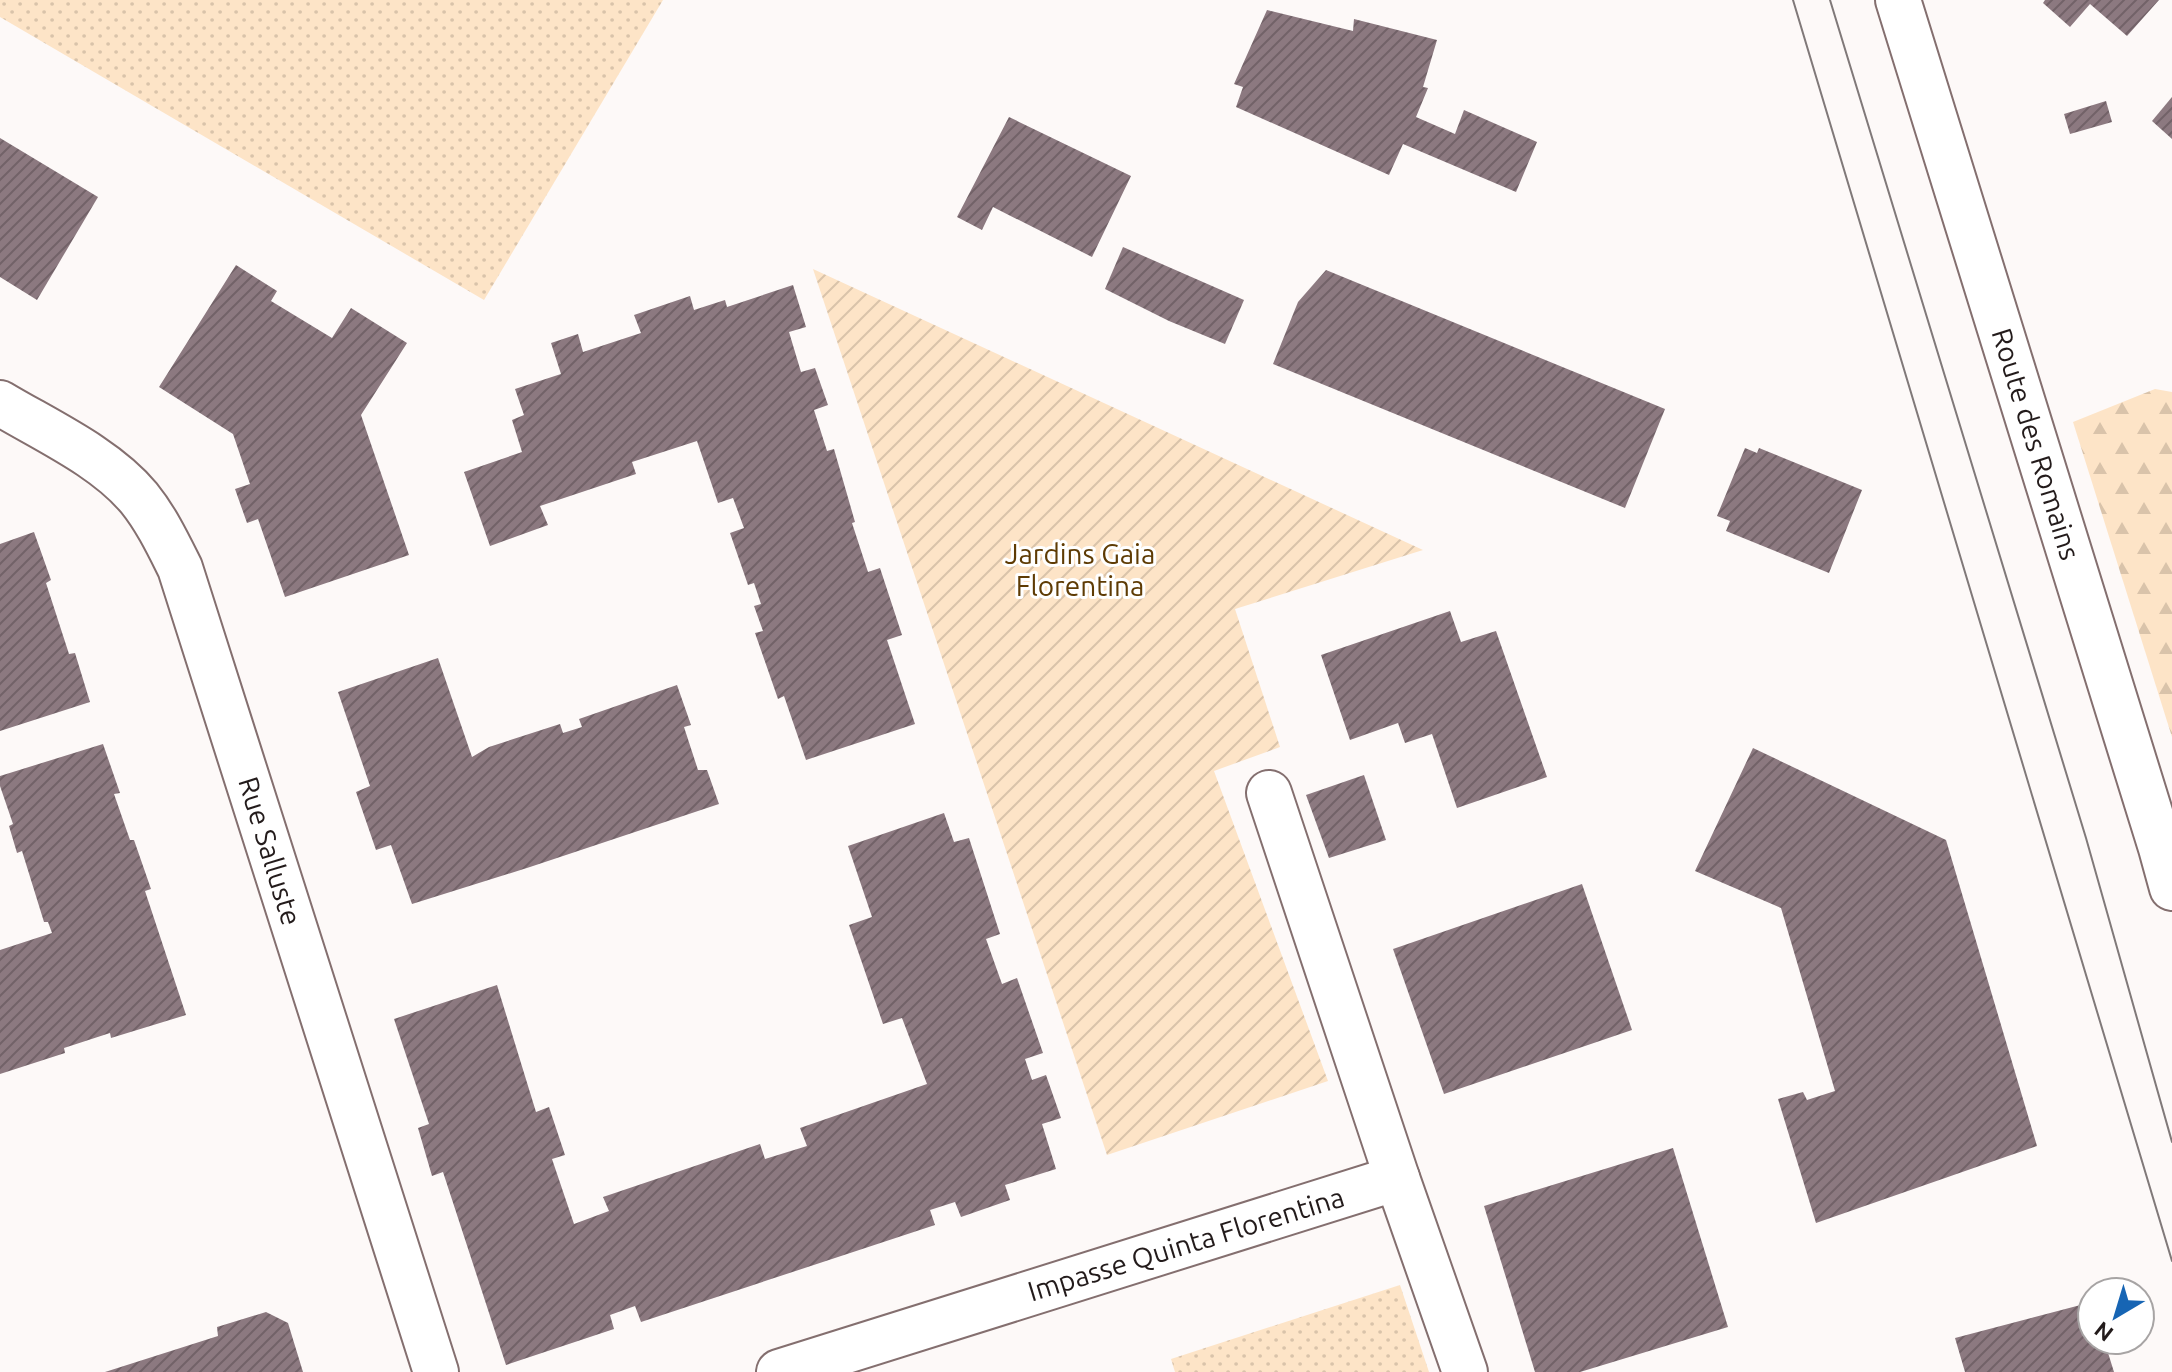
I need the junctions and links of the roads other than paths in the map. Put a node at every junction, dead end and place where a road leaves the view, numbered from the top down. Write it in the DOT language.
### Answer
graph roads {
  1 [pos="1898,0"];
  2 [pos="0,403"];
  3 [pos="1269,793"];
  4 [pos="2172,888"];
  5 [pos="1397,1178"];
  6 [pos="436,1372"];
  7 [pos="779,1372"];
  8 [pos="1465,1372"];
  1 -- 4 [label="street, Route des Romains"];
  2 -- 6 [label="street, Rue Salluste"];
  3 -- 5 [label="street"];
  5 -- 7 [label="street, Impasse Quinta Florentina"];
  5 -- 8 [label="street"];
}
